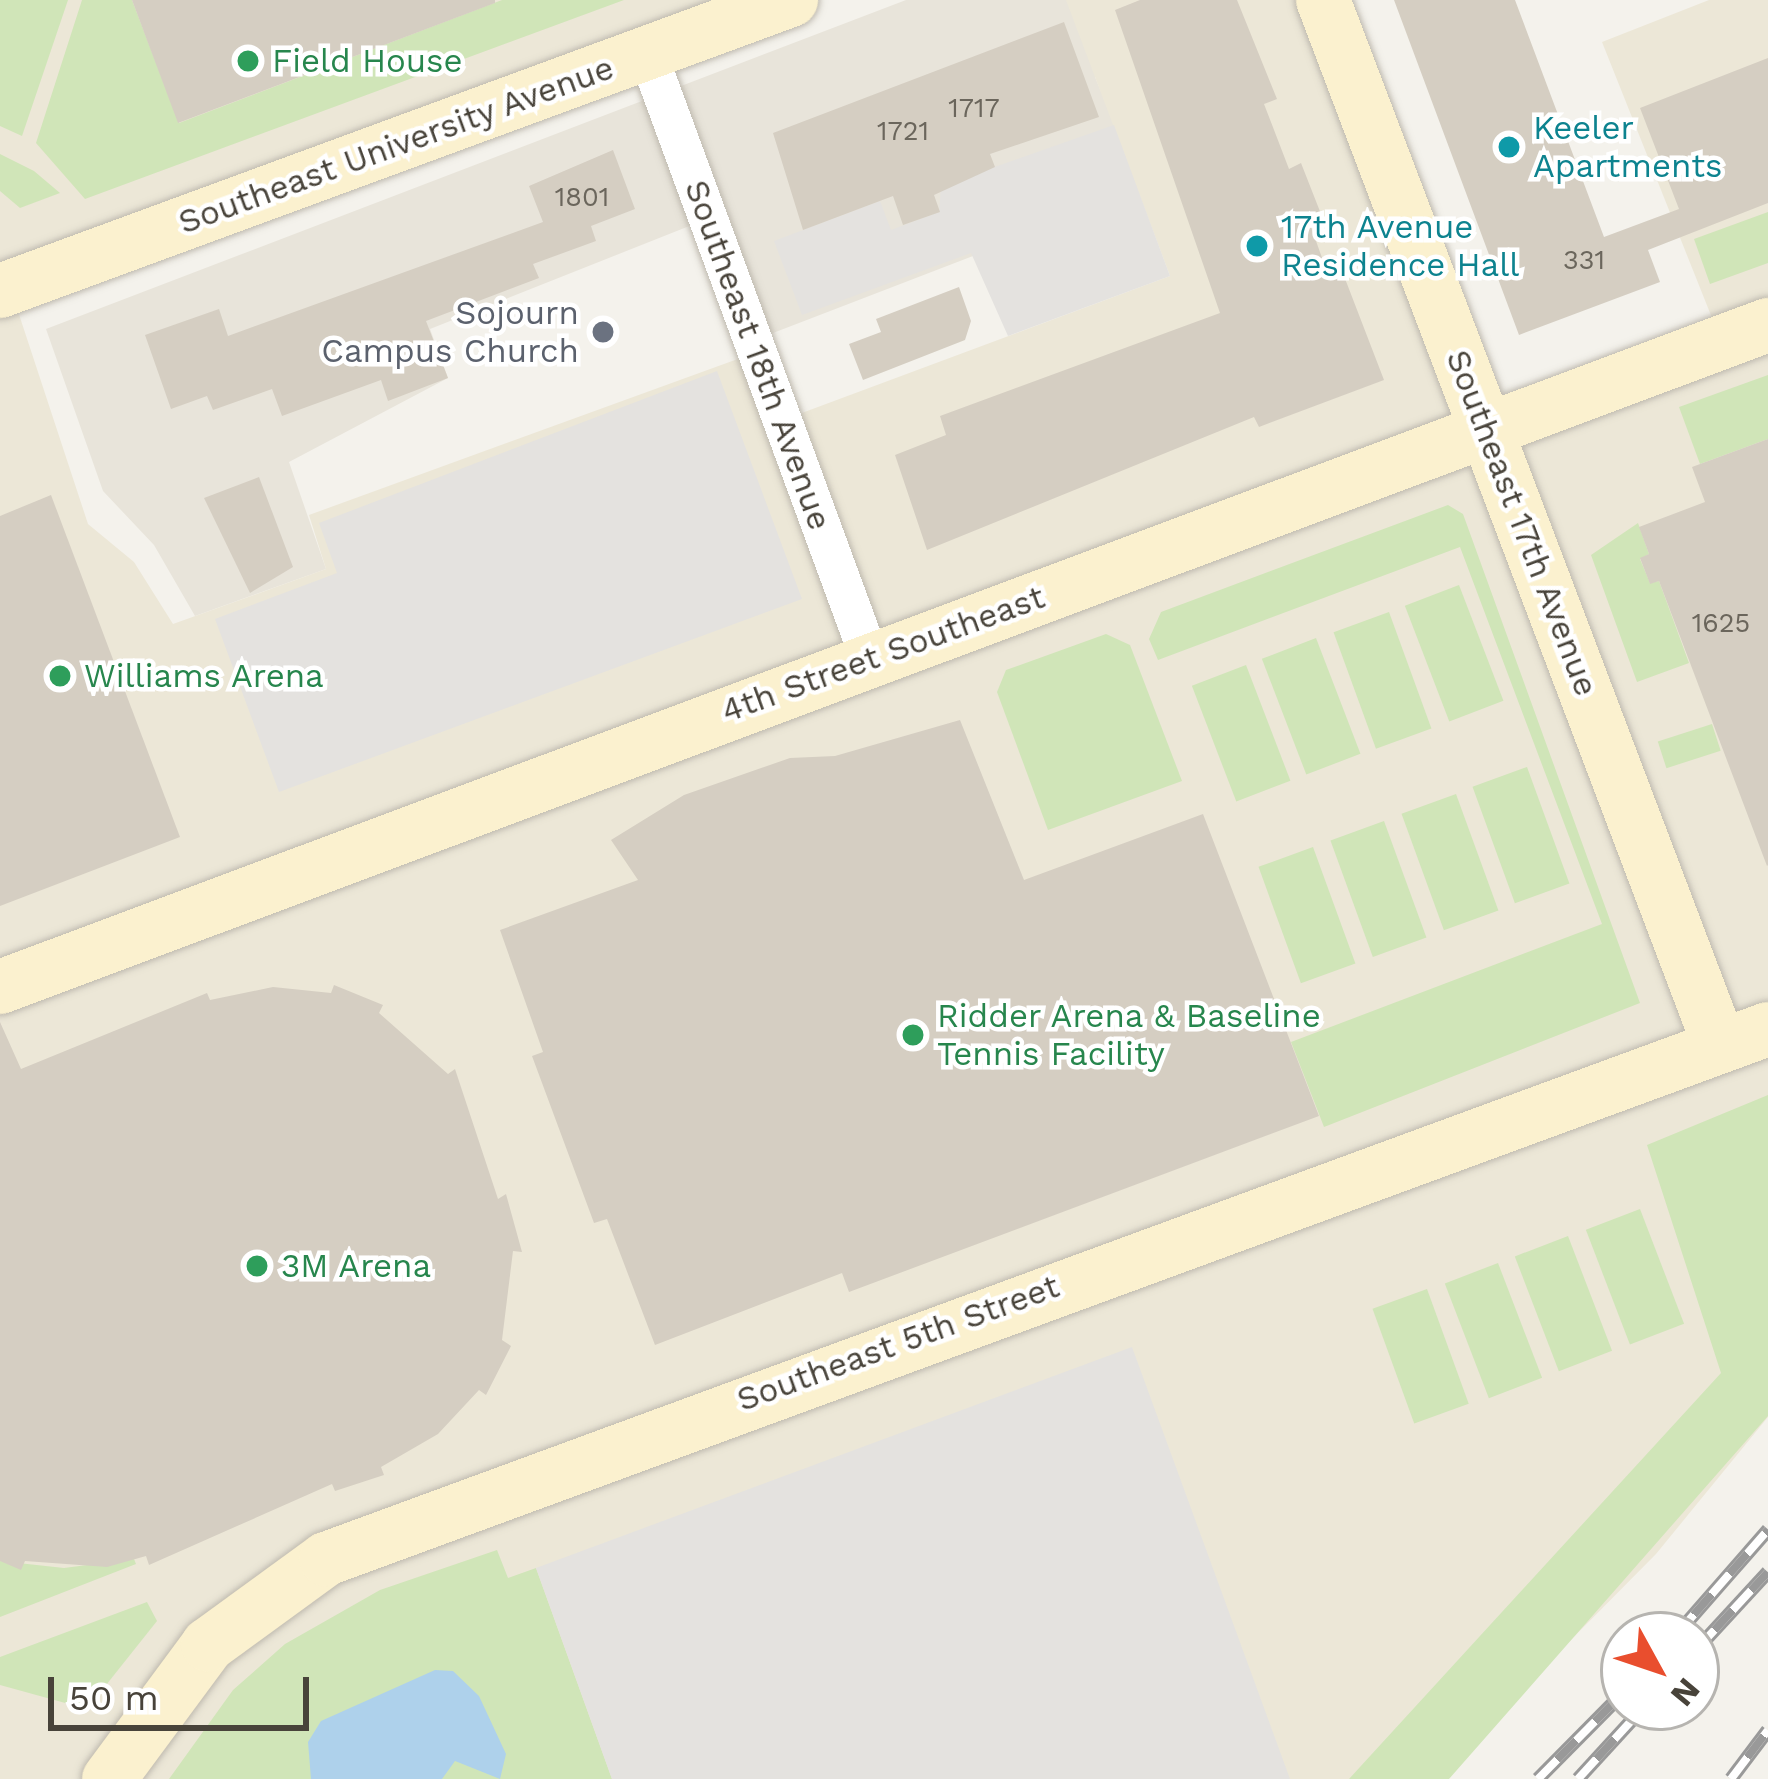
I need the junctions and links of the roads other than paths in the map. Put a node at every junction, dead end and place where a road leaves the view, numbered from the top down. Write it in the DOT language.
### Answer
graph roads {
  1 [pos="791,0"];
  2 [pos="1323,0"];
  3 [pos="647,53"];
  4 [pos="0,291"];
  5 [pos="1768,326"];
  6 [pos="1488,435"];
  7 [pos="869,657"];
  8 [pos="0,987"];
  9 [pos="1744,1038"];
  10 [pos="109,1779"];
  1 -- 3 [label="street, Southeast University Avenue"];
  2 -- 6 [label="street, Southeast 17th Avenue"];
  3 -- 4 [label="street, Southeast University Avenue"];
  3 -- 7 [label="street, Southeast 18th Avenue"];
  5 -- 6 [label="street, 4th Street Southeast"];
  6 -- 7 [label="street, 4th Street Southeast"];
  6 -- 9 [label="street, Southeast 17th Avenue"];
  7 -- 8 [label="street, 4th Street Southeast"];
  9 -- 10 [label="street, Southeast 5th Street"];
}
